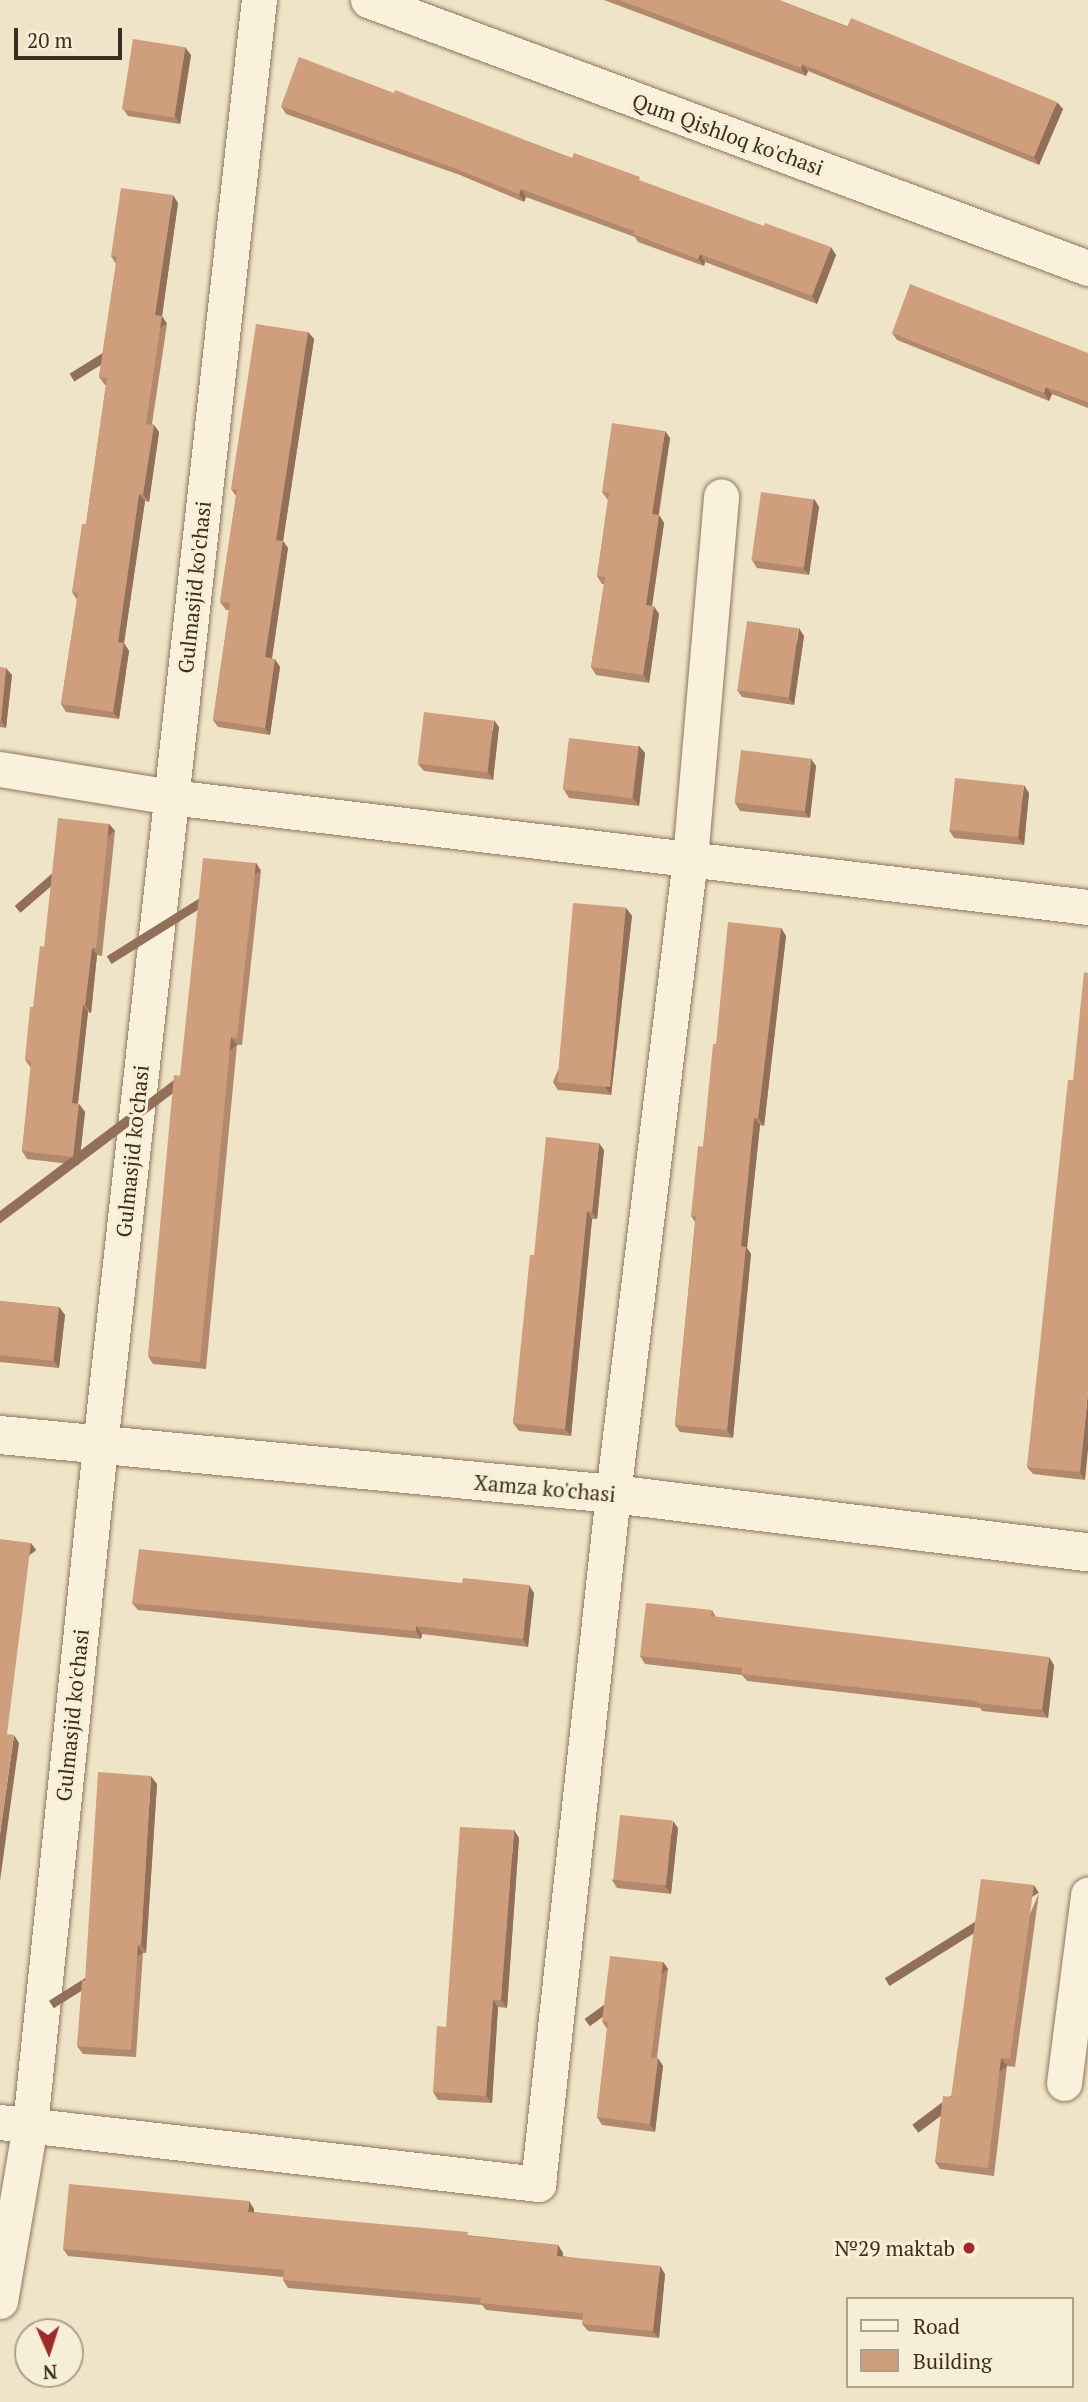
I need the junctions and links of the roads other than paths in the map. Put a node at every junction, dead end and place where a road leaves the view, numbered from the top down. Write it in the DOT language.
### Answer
graph roads {
  1 [pos="259,0"];
  2 [pos="368,0"];
  3 [pos="1088,268"];
  4 [pos="721,496"];
  5 [pos="0,769"];
  6 [pos="171,797"];
  7 [pos="690,859"];
  8 [pos="1088,907"];
  9 [pos="0,1434"];
  10 [pos="100,1446"];
  11 [pos="613,1494"];
  12 [pos="1088,1552"];
  13 [pos="1088,1895"];
  14 [pos="1064,2083"];
  15 [pos="15,2124"];
  16 [pos="0,2301"];
  1 -- 6 [label="street, Gulmasjid ko'chasi"];
  2 -- 3 [label="street, Qum Qishloq ko'chasi"];
  4 -- 7 [label="street"];
  5 -- 6 [label="street"];
  6 -- 7 [label="street"];
  6 -- 10 [label="street, Gulmasjid ko'chasi"];
  7 -- 8 [label="street"];
  7 -- 11 [label="street"];
  9 -- 10 [label="street, Xamza ko'chasi"];
  10 -- 11 [label="street, Xamza ko'chasi"];
  10 -- 15 [label="street, Gulmasjid ko'chasi"];
  11 -- 12 [label="street, Xamza ko'chasi"];
  11 -- 15 [label="street"];
  13 -- 14 [label="street"];
  15 -- 16 [label="street, Gulmasjid ko'chasi"];
}
